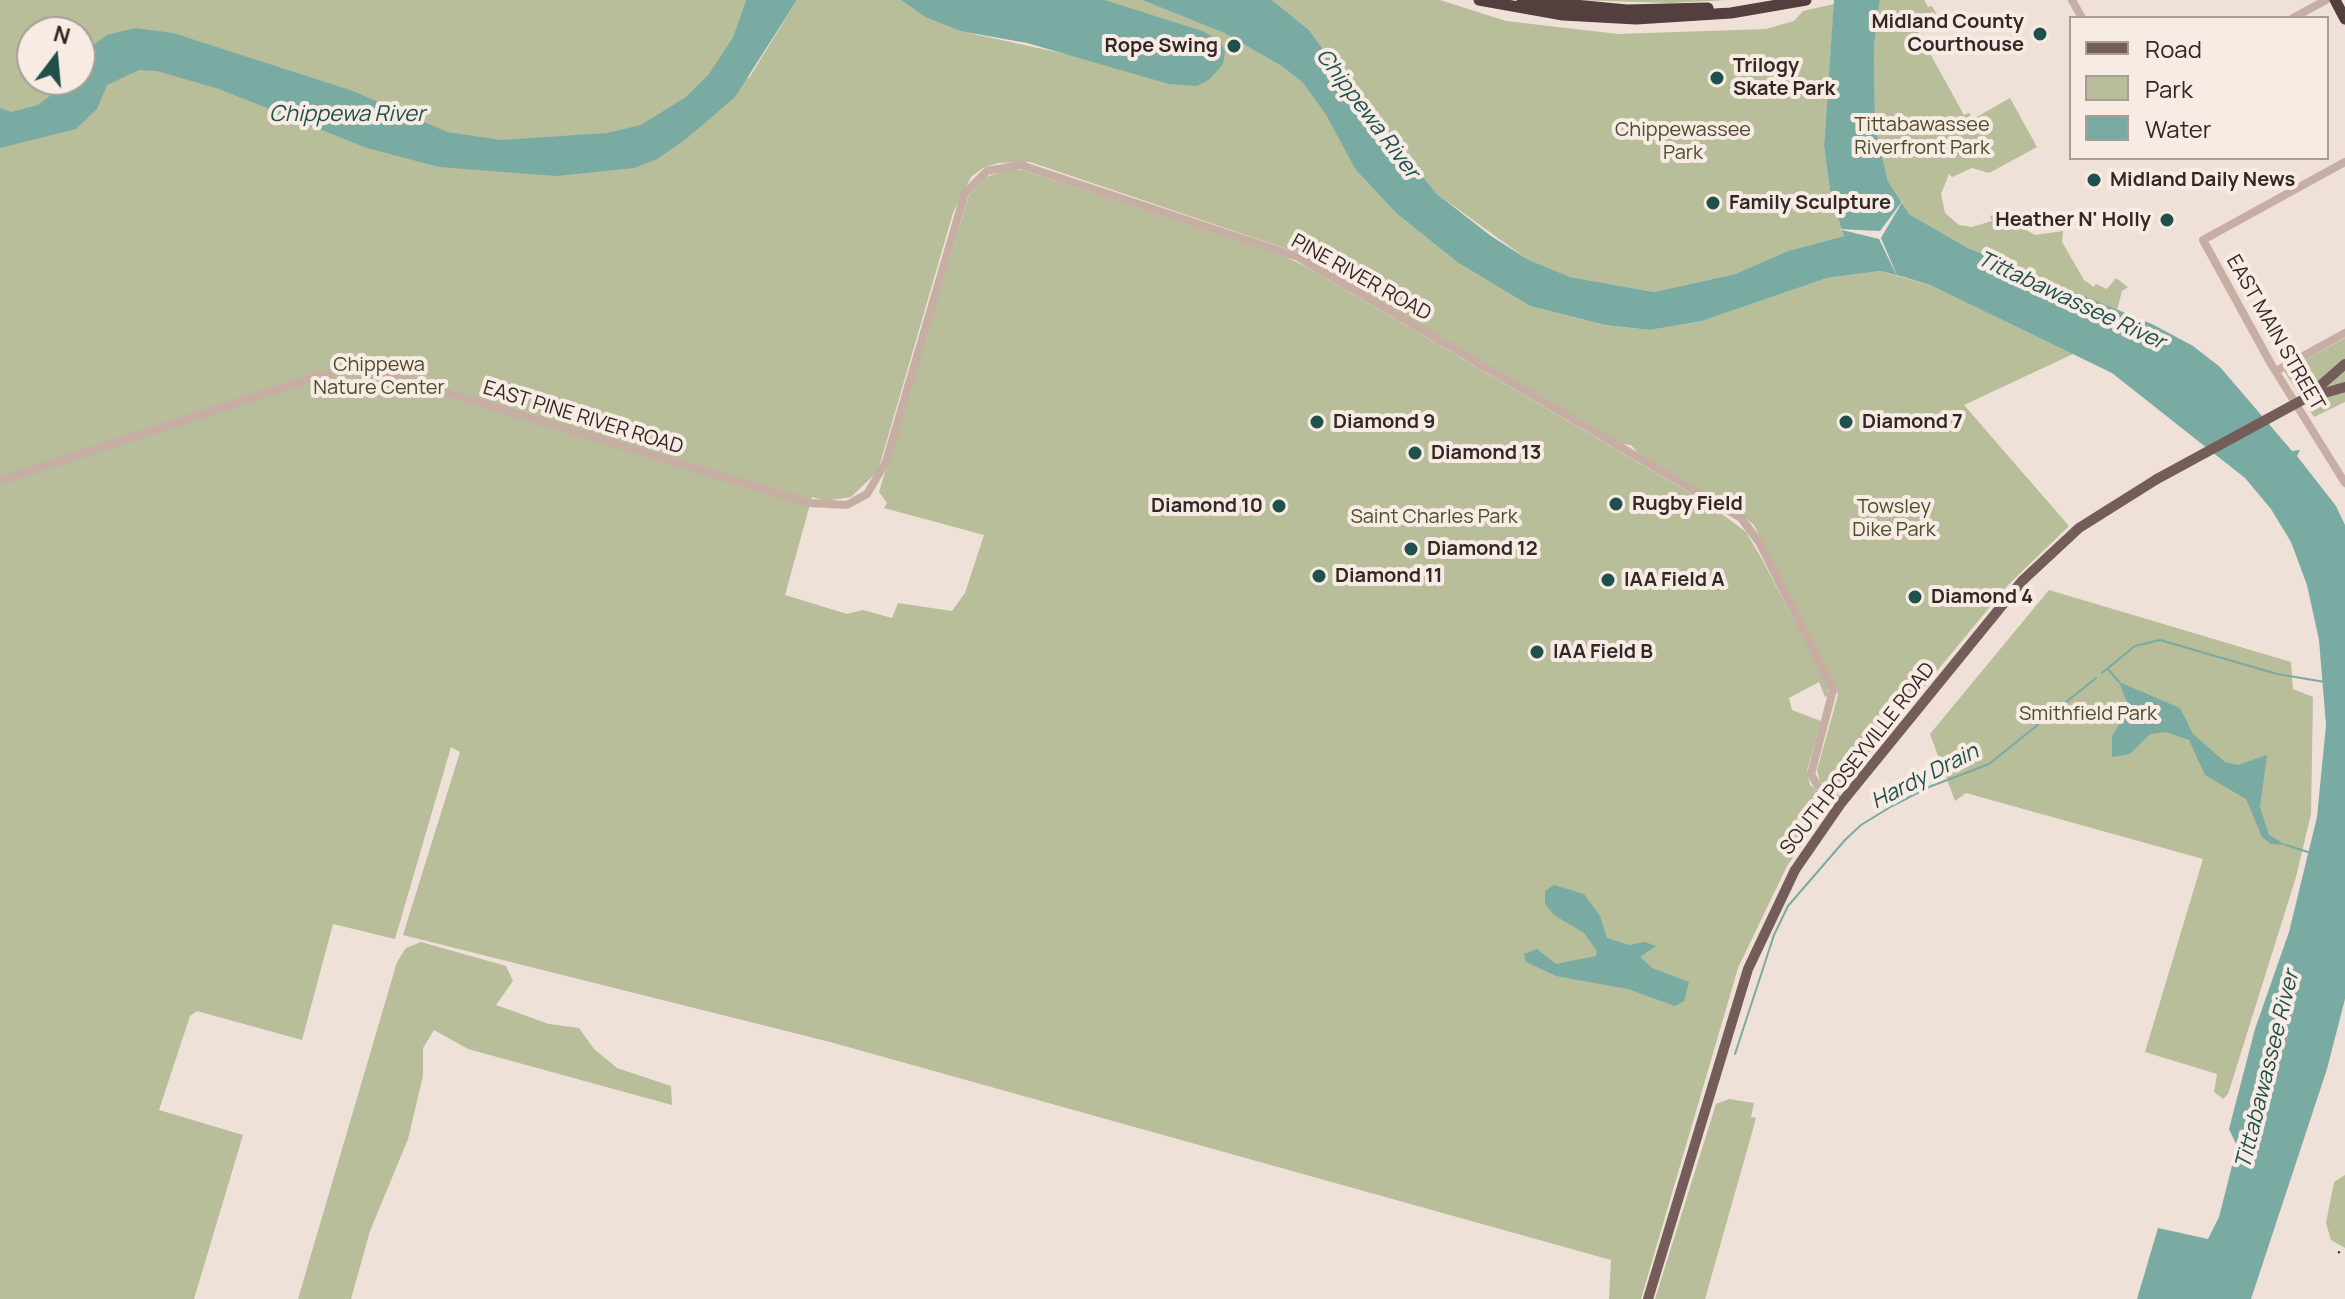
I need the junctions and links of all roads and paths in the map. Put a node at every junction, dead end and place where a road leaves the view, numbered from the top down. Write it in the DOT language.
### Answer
graph roads {
  1 [pos="1479,0"];
  2 [pos="1522,0"];
  3 [pos="1768,0"];
  4 [pos="1805,0"];
  5 [pos="2326,0"];
  6 [pos="2335,0"];
  7 [pos="2297,16"];
  8 [pos="2345,19"];
  9 [pos="2345,162"];
  10 [pos="2345,333"];
  11 [pos="2345,364"];
  12 [pos="2276,371"];
  13 [pos="2345,387"];
  14 [pos="2306,398"];
  15 [pos="0,481"];
  16 [pos="2345,483"];
  17 [pos="836,507"];
  18 [pos="1842,802"];
  19 [pos="1648,1299"];
  1 -- 4 [label="highway"];
  2 -- 3 [label="highway"];
  5 -- 7 [label="street"];
  6 -- 8 [label="highway"];
  9 -- 12 [label="street, EAST MAIN STREET"];
  10 -- 12 [label="street"];
  11 -- 14 [label="main road"];
  12 -- 16 [label="street, EAST MAIN STREET"];
  13 -- 14 [label="main road"];
  14 -- 18 [label="main road, SOUTH POSEYVILLE ROAD, bridge"];
  15 -- 17 [label="street, EAST PINE RIVER ROAD"];
  17 -- 18 [label="street, PINE RIVER ROAD"];
  18 -- 19 [label="main road, SOUTH POSEYVILLE ROAD"];
}
